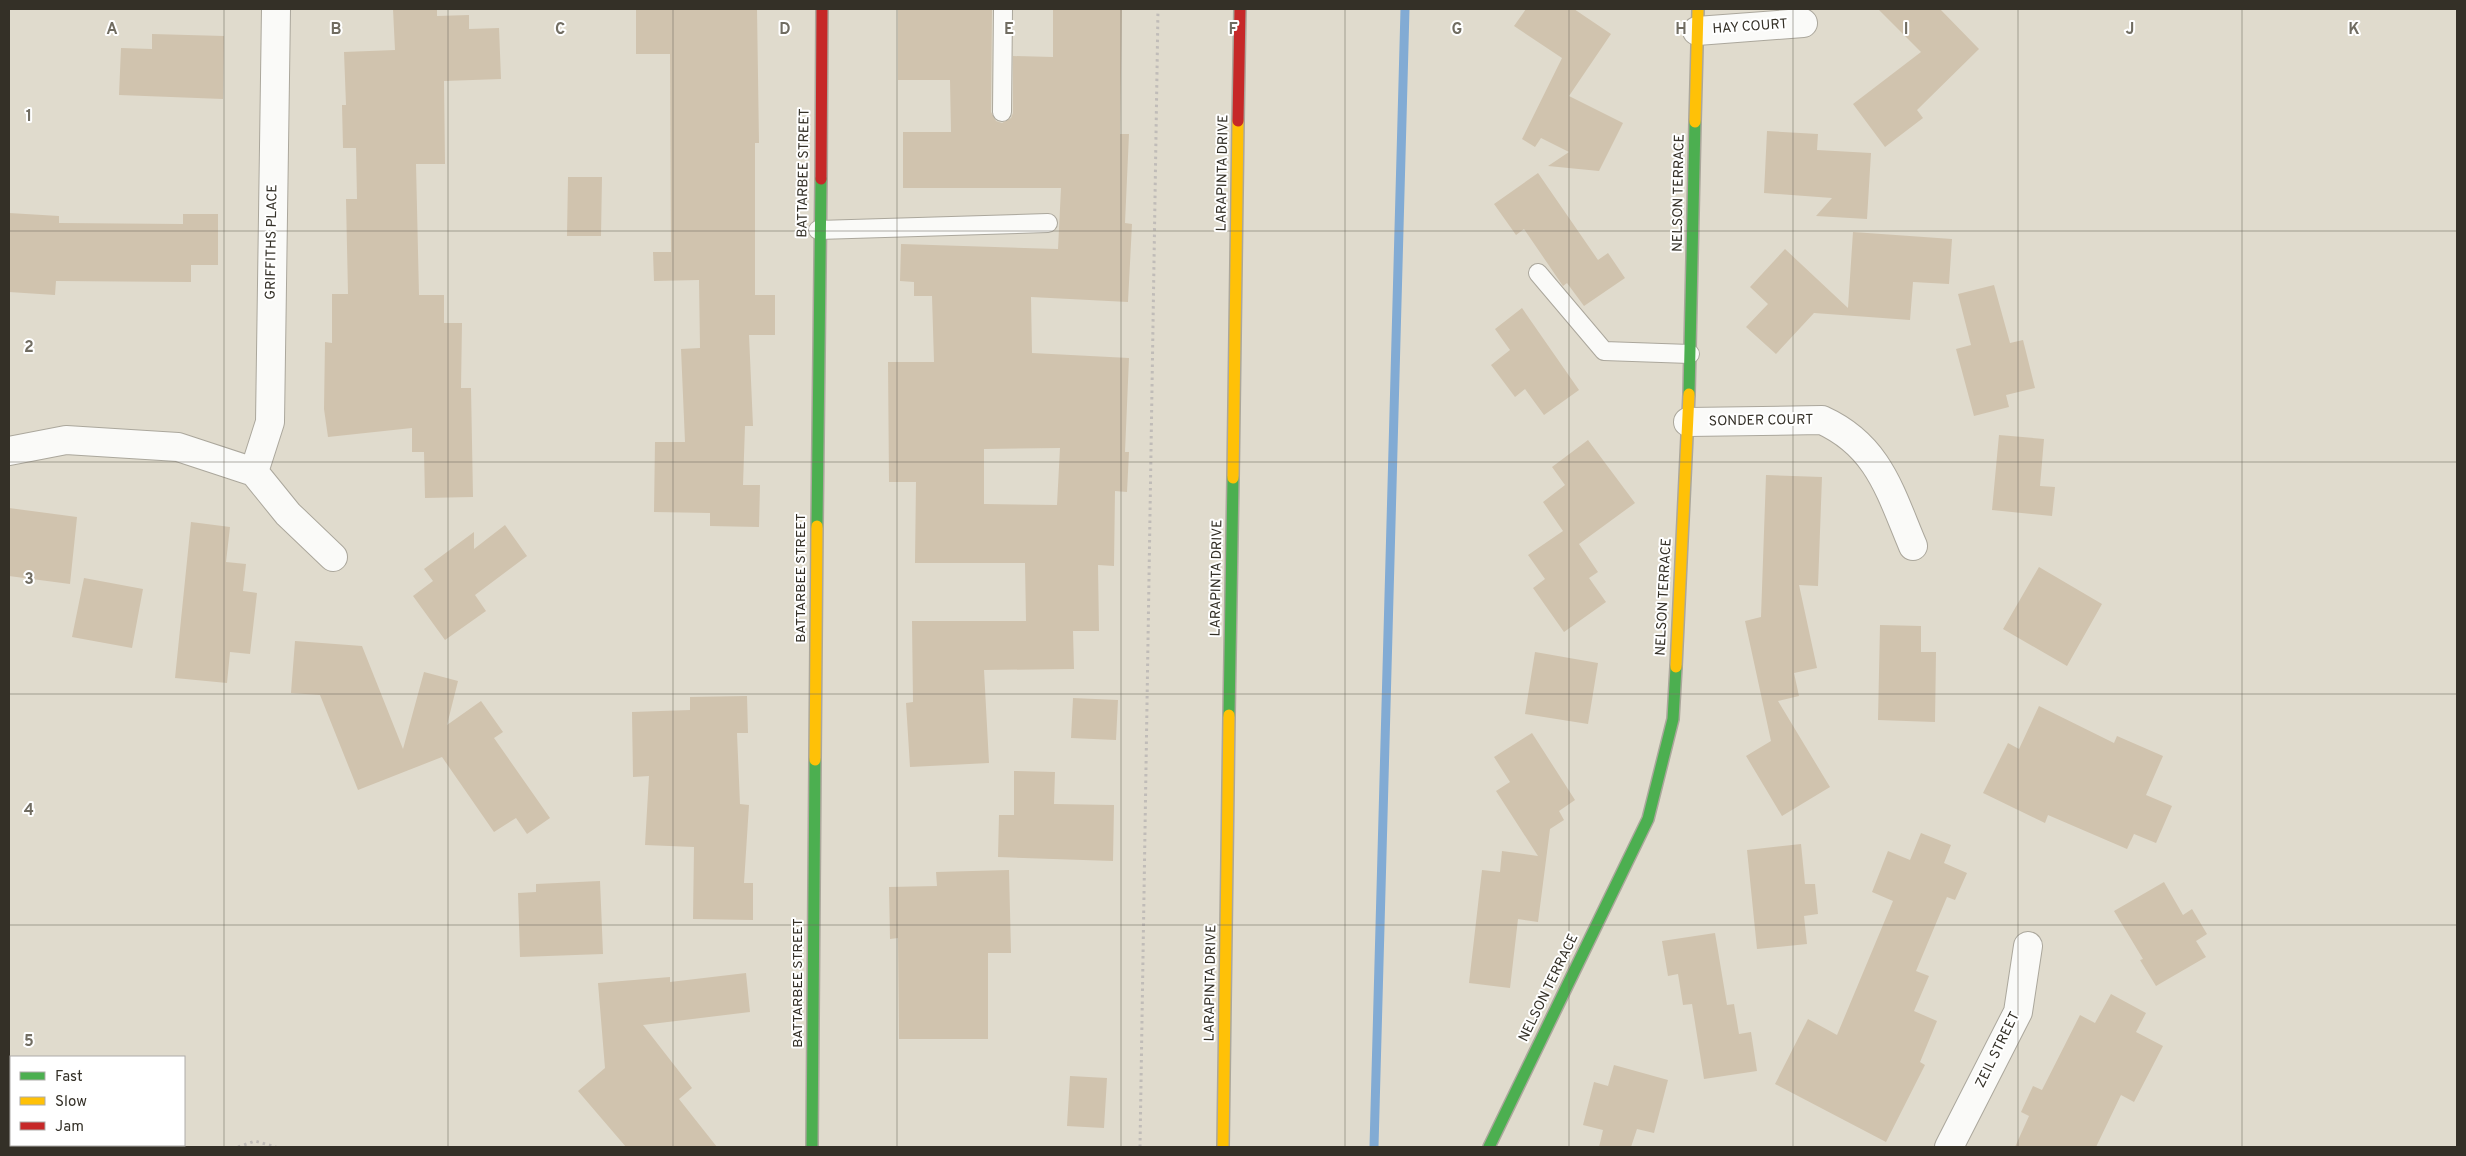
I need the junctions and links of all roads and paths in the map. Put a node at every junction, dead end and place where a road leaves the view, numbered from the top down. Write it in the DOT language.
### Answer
graph roads {
  1 [pos="276,9"];
  2 [pos="822,9"];
  3 [pos="1003,9"];
  4 [pos="1158,9"];
  5 [pos="1240,9"];
  6 [pos="1698,20"];
  7 [pos="1803,23"];
  8 [pos="1002,112"];
  9 [pos="1048,223"];
  10 [pos="818,230"];
  11 [pos="1538,273"];
  12 [pos="1690,354"];
  13 [pos="1688,422"];
  14 [pos="9,451"];
  15 [pos="254,472"];
  16 [pos="1914,546"];
  17 [pos="333,557"];
  18 [pos="2028,946"];
  19 [pos="238,1147"];
  20 [pos="276,1147"];
  21 [pos="812,1147"];
  22 [pos="1140,1147"];
  23 [pos="1223,1147"];
  24 [pos="1489,1147"];
  25 [pos="1949,1147"];
  1 -- 15 [label="street, GRIFFITHS PLACE"];
  2 -- 10 [label="street, BATTARBEE STREET"];
  3 -- 8 [label="lane"];
  4 -- 22 [label="path"];
  5 -- 23 [label="street, LARAPINTA DRIVE"];
  6 -- 7 [label="street, HAY COURT"];
  6 -- 12 [label="street, NELSON TERRACE"];
  9 -- 10 [label="lane"];
  10 -- 21 [label="street, BATTARBEE STREET"];
  11 -- 12 [label="lane"];
  12 -- 13 [label="street, NELSON TERRACE"];
  13 -- 16 [label="street, SONDER COURT"];
  13 -- 24 [label="street, NELSON TERRACE"];
  14 -- 15 [label="street"];
  15 -- 17 [label="street"];
  18 -- 25 [label="street, ZEIL STREET"];
  19 -- 20 [label="path"];
}
